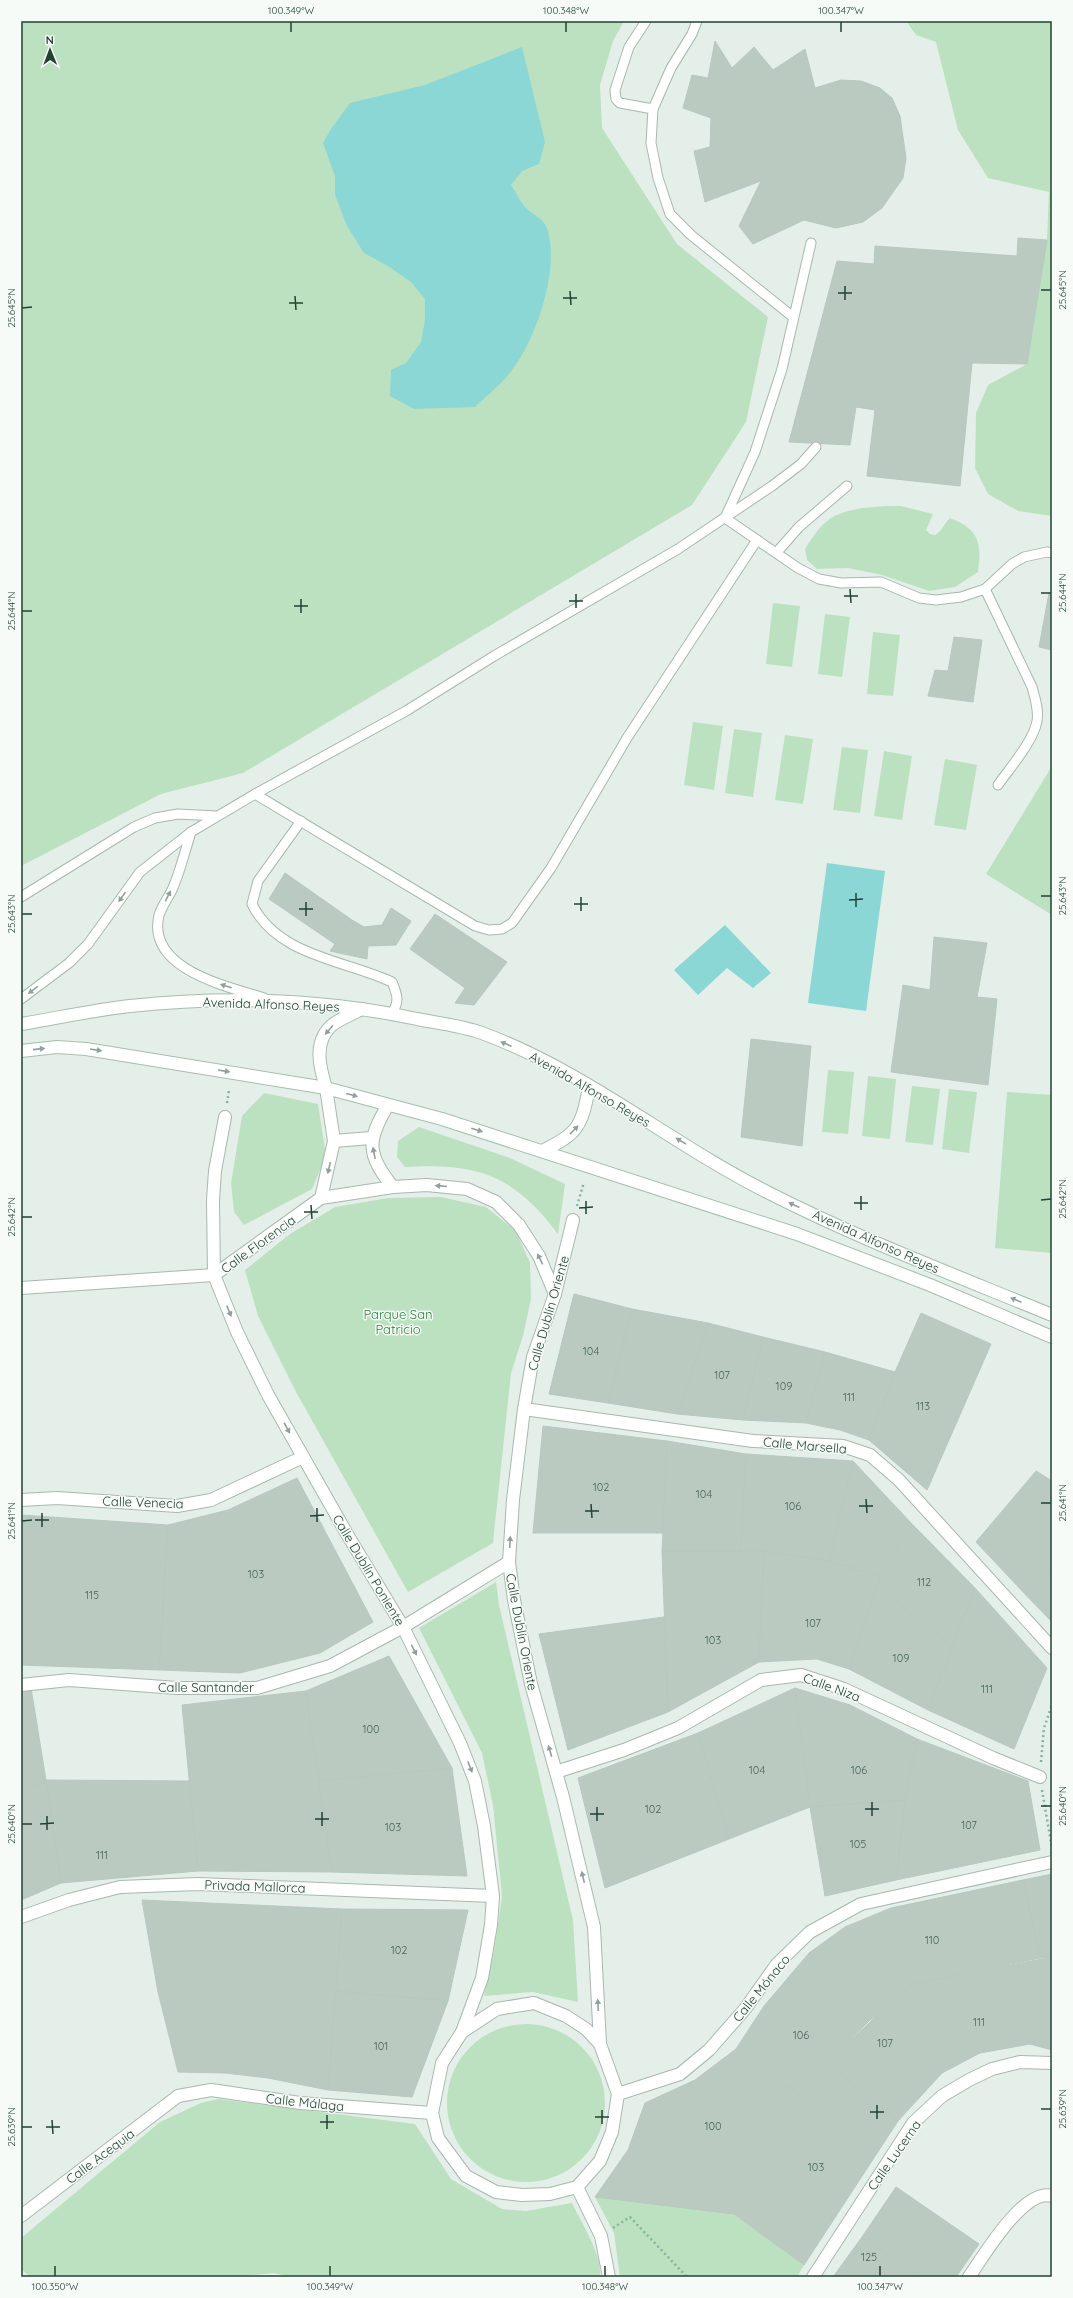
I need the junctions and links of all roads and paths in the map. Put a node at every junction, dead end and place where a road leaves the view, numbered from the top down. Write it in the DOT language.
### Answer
graph roads {
  1 [pos="646,21"];
  2 [pos="697,21"];
  3 [pos="653,109"];
  4 [pos="811,243"];
  5 [pos="793,317"];
  6 [pos="816,447"];
  7 [pos="847,486"];
  8 [pos="725,518"];
  9 [pos="758,540"];
  10 [pos="777,552"];
  11 [pos="1052,553"];
  12 [pos="985,588"];
  13 [pos="998,784"];
  14 [pos="255,794"];
  15 [pos="216,816"];
  16 [pos="300,821"];
  17 [pos="191,832"];
  18 [pos="21,897"];
  19 [pos="21,999"];
  20 [pos="276,1002"];
  21 [pos="362,1009"];
  22 [pos="392,1014"];
  23 [pos="21,1024"];
  24 [pos="21,1050"];
  25 [pos="589,1087"];
  26 [pos="326,1088"];
  27 [pos="388,1104"];
  28 [pos="225,1117"];
  29 [pos="372,1138"];
  30 [pos="334,1141"];
  31 [pos="542,1151"];
  32 [pos="584,1182"];
  33 [pos="393,1187"];
  34 [pos="321,1198"];
  35 [pos="573,1220"];
  36 [pos="214,1275"];
  37 [pos="21,1288"];
  38 [pos="555,1294"];
  39 [pos="1052,1315"];
  40 [pos="1052,1337"];
  41 [pos="524,1409"];
  42 [pos="303,1458"];
  43 [pos="21,1500"];
  44 [pos="510,1562"];
  45 [pos="403,1627"];
  46 [pos="1052,1648"];
  47 [pos="21,1685"];
  48 [pos="556,1772"];
  49 [pos="1040,1777"];
  50 [pos="1052,1862"];
  51 [pos="493,1896"];
  52 [pos="21,1917"];
  53 [pos="462,2032"];
  54 [pos="600,2044"];
  55 [pos="1052,2062"];
  56 [pos="618,2094"];
  57 [pos="178,2096"];
  58 [pos="432,2113"];
  59 [pos="577,2187"];
  60 [pos="1052,2196"];
  61 [pos="21,2216"];
  62 [pos="601,2236"];
  63 [pos="609,2277"];
  64 [pos="687,2277"];
  65 [pos="813,2277"];
  66 [pos="969,2277"];
  1 -- 3 [label="lane"];
  2 -- 3 [label="lane"];
  3 -- 5 [label="lane"];
  4 -- 5 [label="lane"];
  5 -- 8 [label="lane"];
  6 -- 8 [label="lane"];
  7 -- 10 [label="lane"];
  8 -- 9 [label="lane"];
  8 -- 14 [label="lane"];
  9 -- 10 [label="lane"];
  9 -- 16 [label="lane"];
  10 -- 12 [label="lane"];
  11 -- 12 [label="lane"];
  12 -- 13 [label="lane"];
  14 -- 15 [label="lane"];
  14 -- 16 [label="lane"];
  15 -- 17 [label="lane"];
  15 -- 18 [label="lane"];
  16 -- 22 [label="lane"];
  17 -- 19 [label="lane, one-way"];
  20 -- 17 [label="lane, one-way"];
  20 -- 21 [label="street, Avenida Alfonso Reyes"];
  20 -- 23 [label="street, Avenida Alfonso Reyes"];
  21 -- 22 [label="street, Avenida Alfonso Reyes"];
  21 -- 26 [label="street, one-way"];
  25 -- 22 [label="street, Avenida Alfonso Reyes, one-way"];
  24 -- 26 [label="street, Avenida Alfonso Reyes, one-way"];
  31 -- 25 [label="street, one-way"];
  39 -- 25 [label="street, Avenida Alfonso Reyes, one-way"];
  26 -- 27 [label="street, Avenida Alfonso Reyes, one-way"];
  26 -- 30 [label="street"];
  27 -- 29 [label="street"];
  27 -- 31 [label="street, Avenida Alfonso Reyes, one-way"];
  28 -- 36 [label="street, Calle Dublín Poniente"];
  29 -- 30 [label="street"];
  33 -- 29 [label="street, one-way"];
  30 -- 34 [label="street, one-way"];
  31 -- 40 [label="street, Avenida Alfonso Reyes"];
  32 -- 35 [label="path"];
  33 -- 34 [label="street, Calle Florencia"];
  38 -- 33 [label="street, Calle Florencia, one-way"];
  34 -- 36 [label="street, Calle Florencia"];
  35 -- 38 [label="street, Calle Dublín Oriente"];
  36 -- 37 [label="street, Calle Florencia"];
  36 -- 42 [label="street, Calle Dublín Poniente, one-way"];
  38 -- 41 [label="street, Calle Dublín Oriente"];
  44 -- 41 [label="street, Calle Dublín Oriente, one-way"];
  41 -- 46 [label="street, Calle Marsella"];
  42 -- 43 [label="street, Calle Venecia"];
  42 -- 45 [label="street, Calle Dublín Poniente"];
  44 -- 45 [label="street, Calle Santander"];
  48 -- 44 [label="street, Calle Dublín Oriente, one-way"];
  45 -- 47 [label="street, Calle Santander"];
  45 -- 51 [label="street, Calle Dublín Poniente, one-way"];
  48 -- 49 [label="street, Calle Niza"];
  54 -- 48 [label="street, Calle Dublín Oriente, one-way"];
  50 -- 56 [label="street, Calle Mónaco"];
  51 -- 52 [label="street, Privada Mallorca"];
  51 -- 53 [label="street, Calle Dublín Poniente"];
  53 -- 54 [label="street, Calle Dublín Oriente"];
  53 -- 58 [label="street, Calle Dublín Oriente"];
  54 -- 56 [label="street, Calle Dublín Oriente"];
  55 -- 65 [label="street, Calle Lucerna"];
  56 -- 59 [label="street, Calle Dublín Oriente"];
  57 -- 58 [label="street, Calle Málaga"];
  57 -- 61 [label="street, Calle Acequia"];
  58 -- 59 [label="street"];
  59 -- 62 [label="street"];
  60 -- 66 [label="street"];
  62 -- 63 [label="street"];
  62 -- 64 [label="path"];
}
